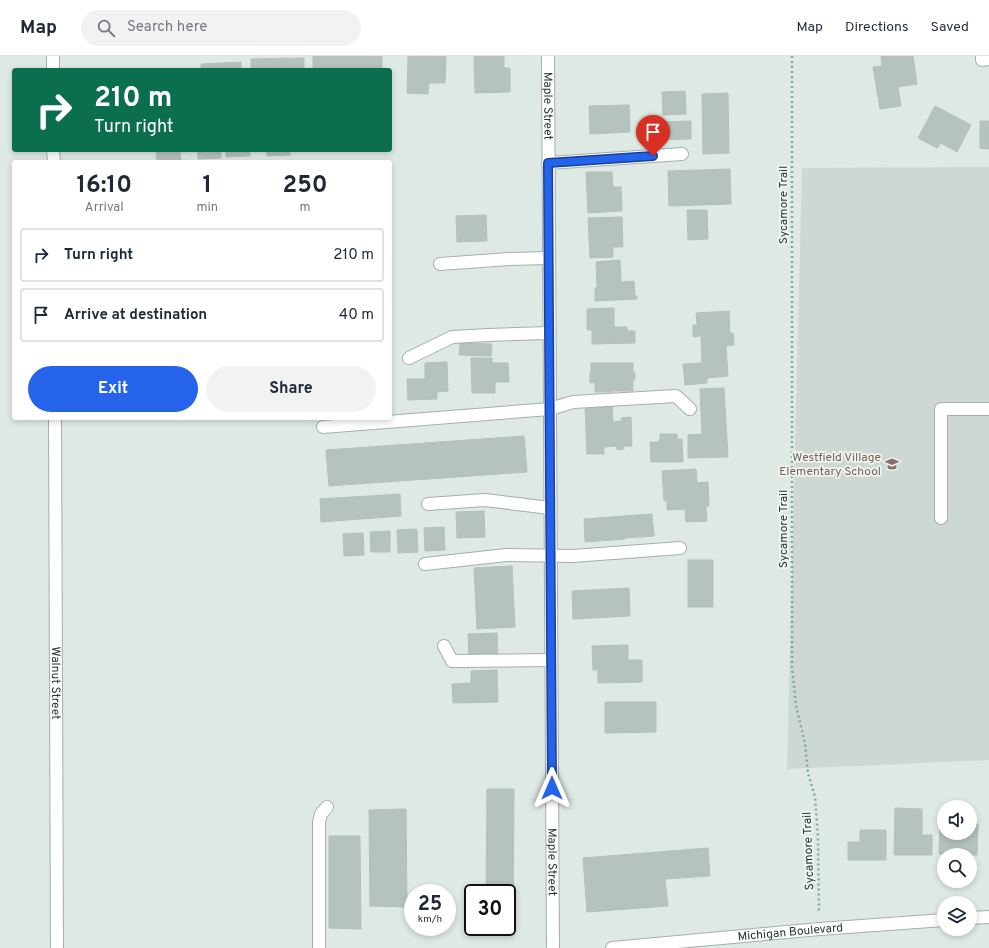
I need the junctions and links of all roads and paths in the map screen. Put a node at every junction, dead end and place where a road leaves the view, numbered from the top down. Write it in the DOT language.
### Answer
graph roads {
  1 [pos="53,56"];
  2 [pos="548,56"];
  3 [pos="792,56"];
  4 [pos="53,68"];
  5 [pos="682,154"];
  6 [pos="548,163"];
  7 [pos="549,258"];
  8 [pos="440,264"];
  9 [pos="549,333"];
  10 [pos="409,358"];
  11 [pos="550,409"];
  12 [pos="690,409"];
  13 [pos="989,409"];
  14 [pos="55,420"];
  15 [pos="323,427"];
  16 [pos="428,504"];
  17 [pos="550,508"];
  18 [pos="941,518"];
  19 [pos="680,548"];
  20 [pos="550,555"];
  21 [pos="425,564"];
  22 [pos="444,646"];
  23 [pos="551,660"];
  24 [pos="327,807"];
  25 [pos="989,917"];
  26 [pos="977,918"];
  27 [pos="937,921"];
  28 [pos="820,929"];
  29 [pos="57,948"];
  30 [pos="319,948"];
  31 [pos="553,948"];
  32 [pos="612,948"];
  1 -- 4 [label="street"];
  2 -- 6 [label="street, Maple Street"];
  3 -- 28 [label="path, Sycamore Trail"];
  5 -- 6 [label="street"];
  6 -- 7 [label="street, Maple Street"];
  7 -- 8 [label="street"];
  7 -- 9 [label="street, Maple Street"];
  9 -- 10 [label="street"];
  9 -- 11 [label="street, Maple Street"];
  11 -- 12 [label="street"];
  11 -- 15 [label="street"];
  11 -- 17 [label="street, Maple Street"];
  13 -- 18 [label="street"];
  14 -- 29 [label="street, Walnut Street"];
  16 -- 17 [label="street"];
  17 -- 20 [label="street, Maple Street"];
  19 -- 20 [label="street"];
  20 -- 21 [label="street"];
  20 -- 23 [label="street, Maple Street"];
  22 -- 23 [label="street"];
  23 -- 31 [label="street, Maple Street"];
  24 -- 30 [label="street"];
  25 -- 26 [label="street"];
  27 -- 28 [label="street, Michigan Boulevard"];
  28 -- 32 [label="street, Michigan Boulevard"];
}
